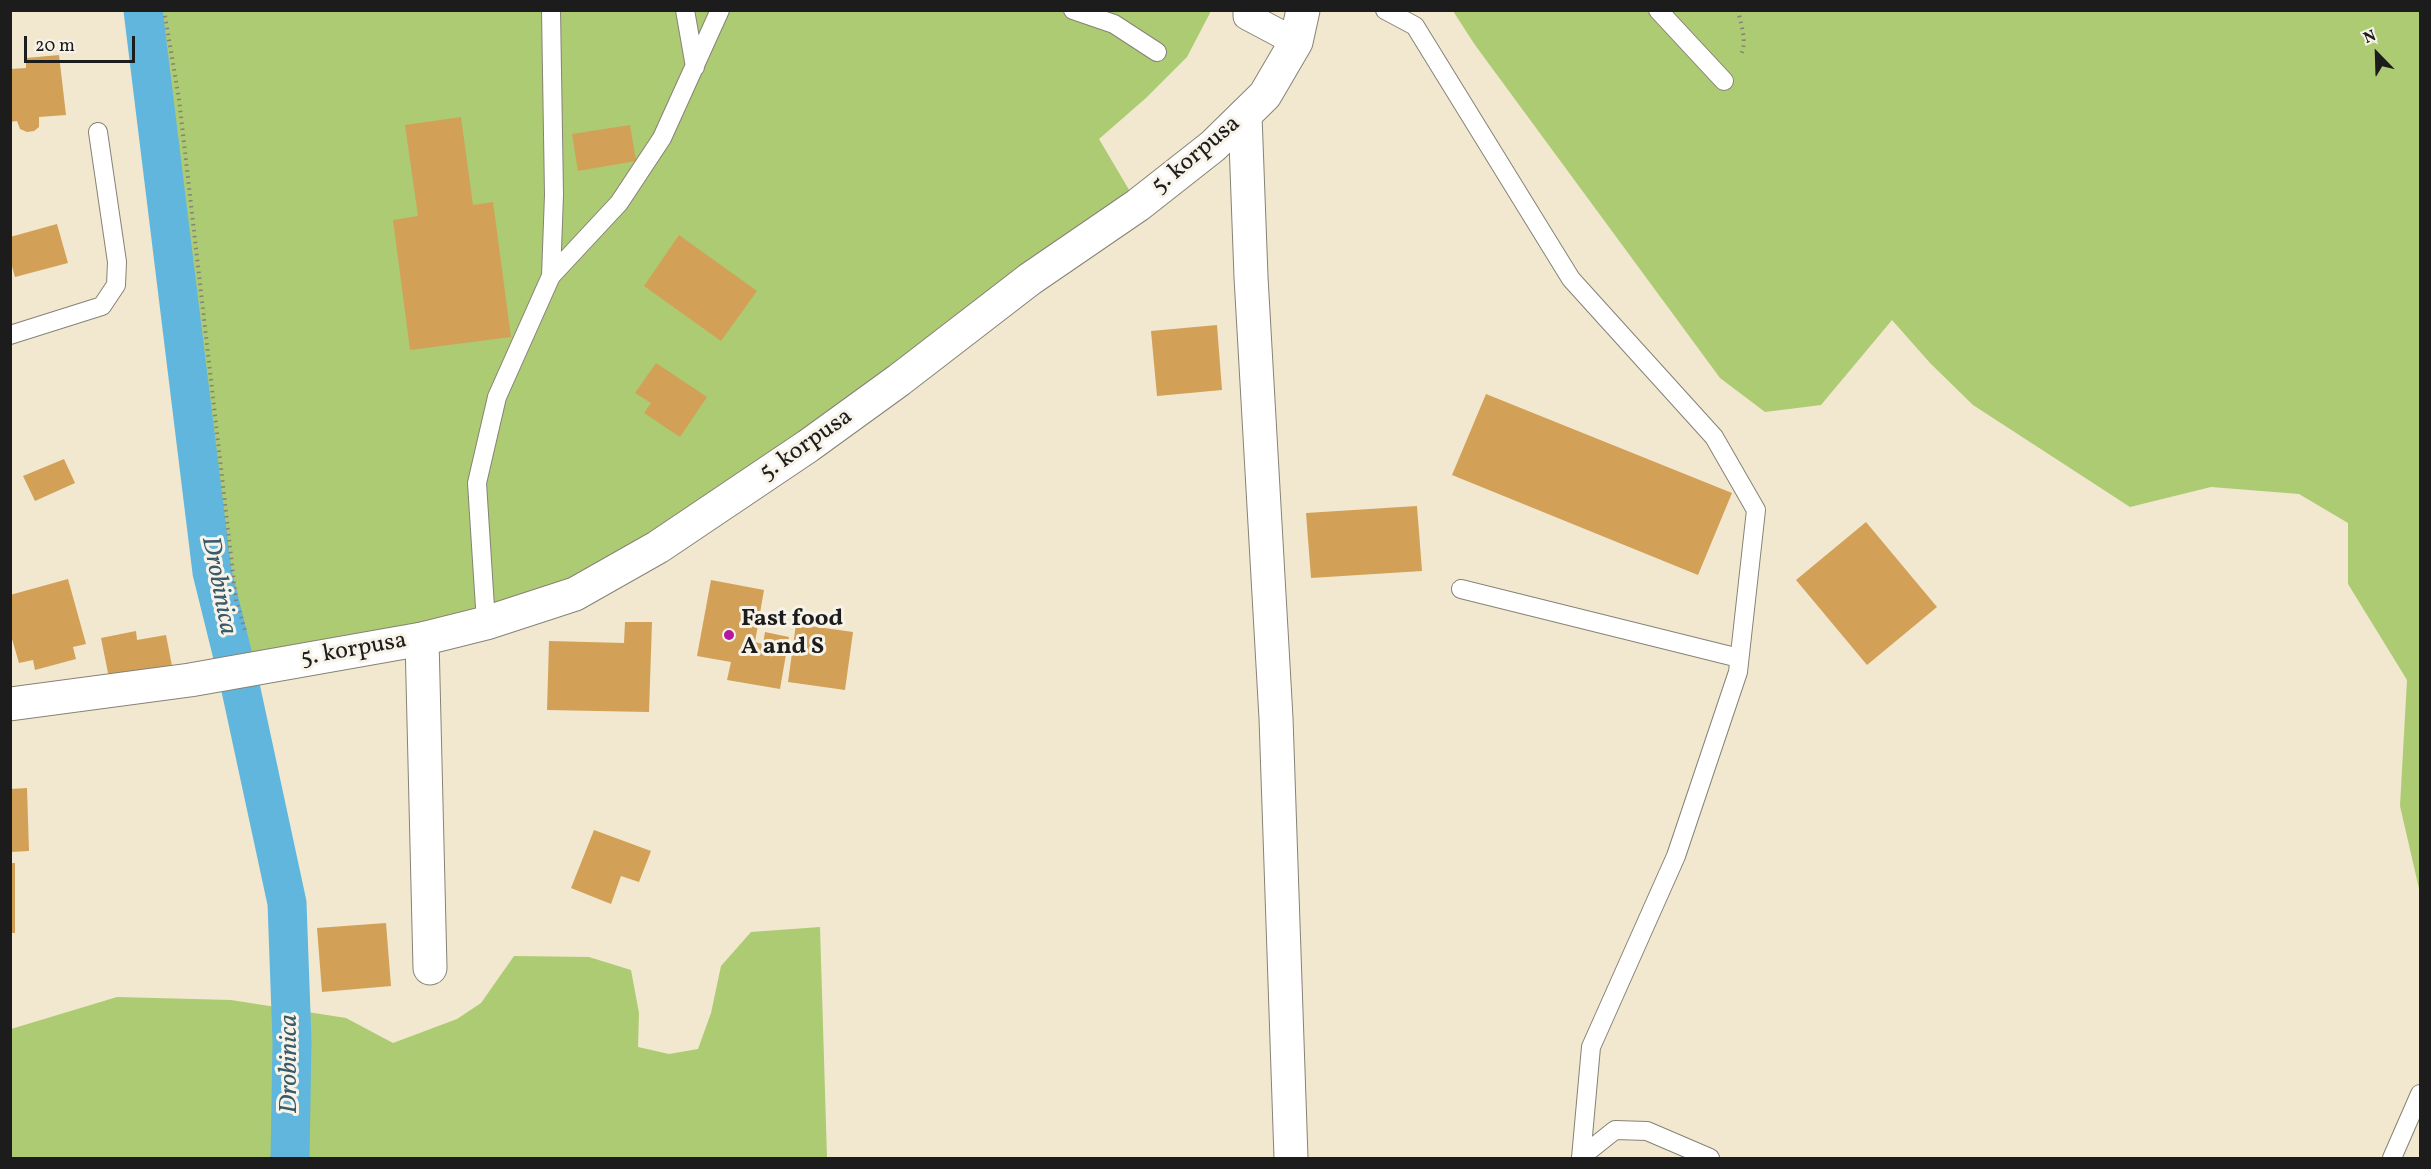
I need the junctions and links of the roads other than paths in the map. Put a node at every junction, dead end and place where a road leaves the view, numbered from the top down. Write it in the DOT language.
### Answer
graph roads {
  1 [pos="551,10"];
  2 [pos="685,10"];
  3 [pos="720,10"];
  4 [pos="1073,10"];
  5 [pos="1247,10"];
  6 [pos="1303,10"];
  7 [pos="1385,10"];
  8 [pos="1658,10"];
  9 [pos="1118,17"];
  10 [pos="1296,42"];
  11 [pos="1157,52"];
  12 [pos="695,66"];
  13 [pos="1724,81"];
  14 [pos="1245,115"];
  15 [pos="98,132"];
  16 [pos="551,276"];
  17 [pos="10,335"];
  18 [pos="1461,589"];
  19 [pos="486,623"];
  20 [pos="422,639"];
  21 [pos="1739,658"];
  22 [pos="10,704"];
  23 [pos="430,968"];
  24 [pos="2421,1094"];
  25 [pos="1291,1158"];
  26 [pos="1581,1158"];
  27 [pos="1710,1158"];
  28 [pos="2392,1158"];
  1 -- 16 [label="lane"];
  2 -- 12 [label="lane"];
  3 -- 12 [label="lane"];
  4 -- 9 [label="lane"];
  5 -- 10 [label="street"];
  6 -- 10 [label="street, 5. korpusa"];
  7 -- 21 [label="lane"];
  8 -- 13 [label="lane"];
  9 -- 11 [label="lane"];
  10 -- 14 [label="street, 5. korpusa"];
  12 -- 16 [label="lane"];
  14 -- 19 [label="street, 5. korpusa"];
  14 -- 25 [label="street"];
  15 -- 17 [label="lane"];
  16 -- 19 [label="lane"];
  18 -- 21 [label="lane"];
  19 -- 20 [label="street, 5. korpusa"];
  20 -- 22 [label="street, 5. korpusa"];
  20 -- 23 [label="street"];
  21 -- 26 [label="lane"];
  24 -- 28 [label="lane"];
  26 -- 27 [label="lane"];
}
